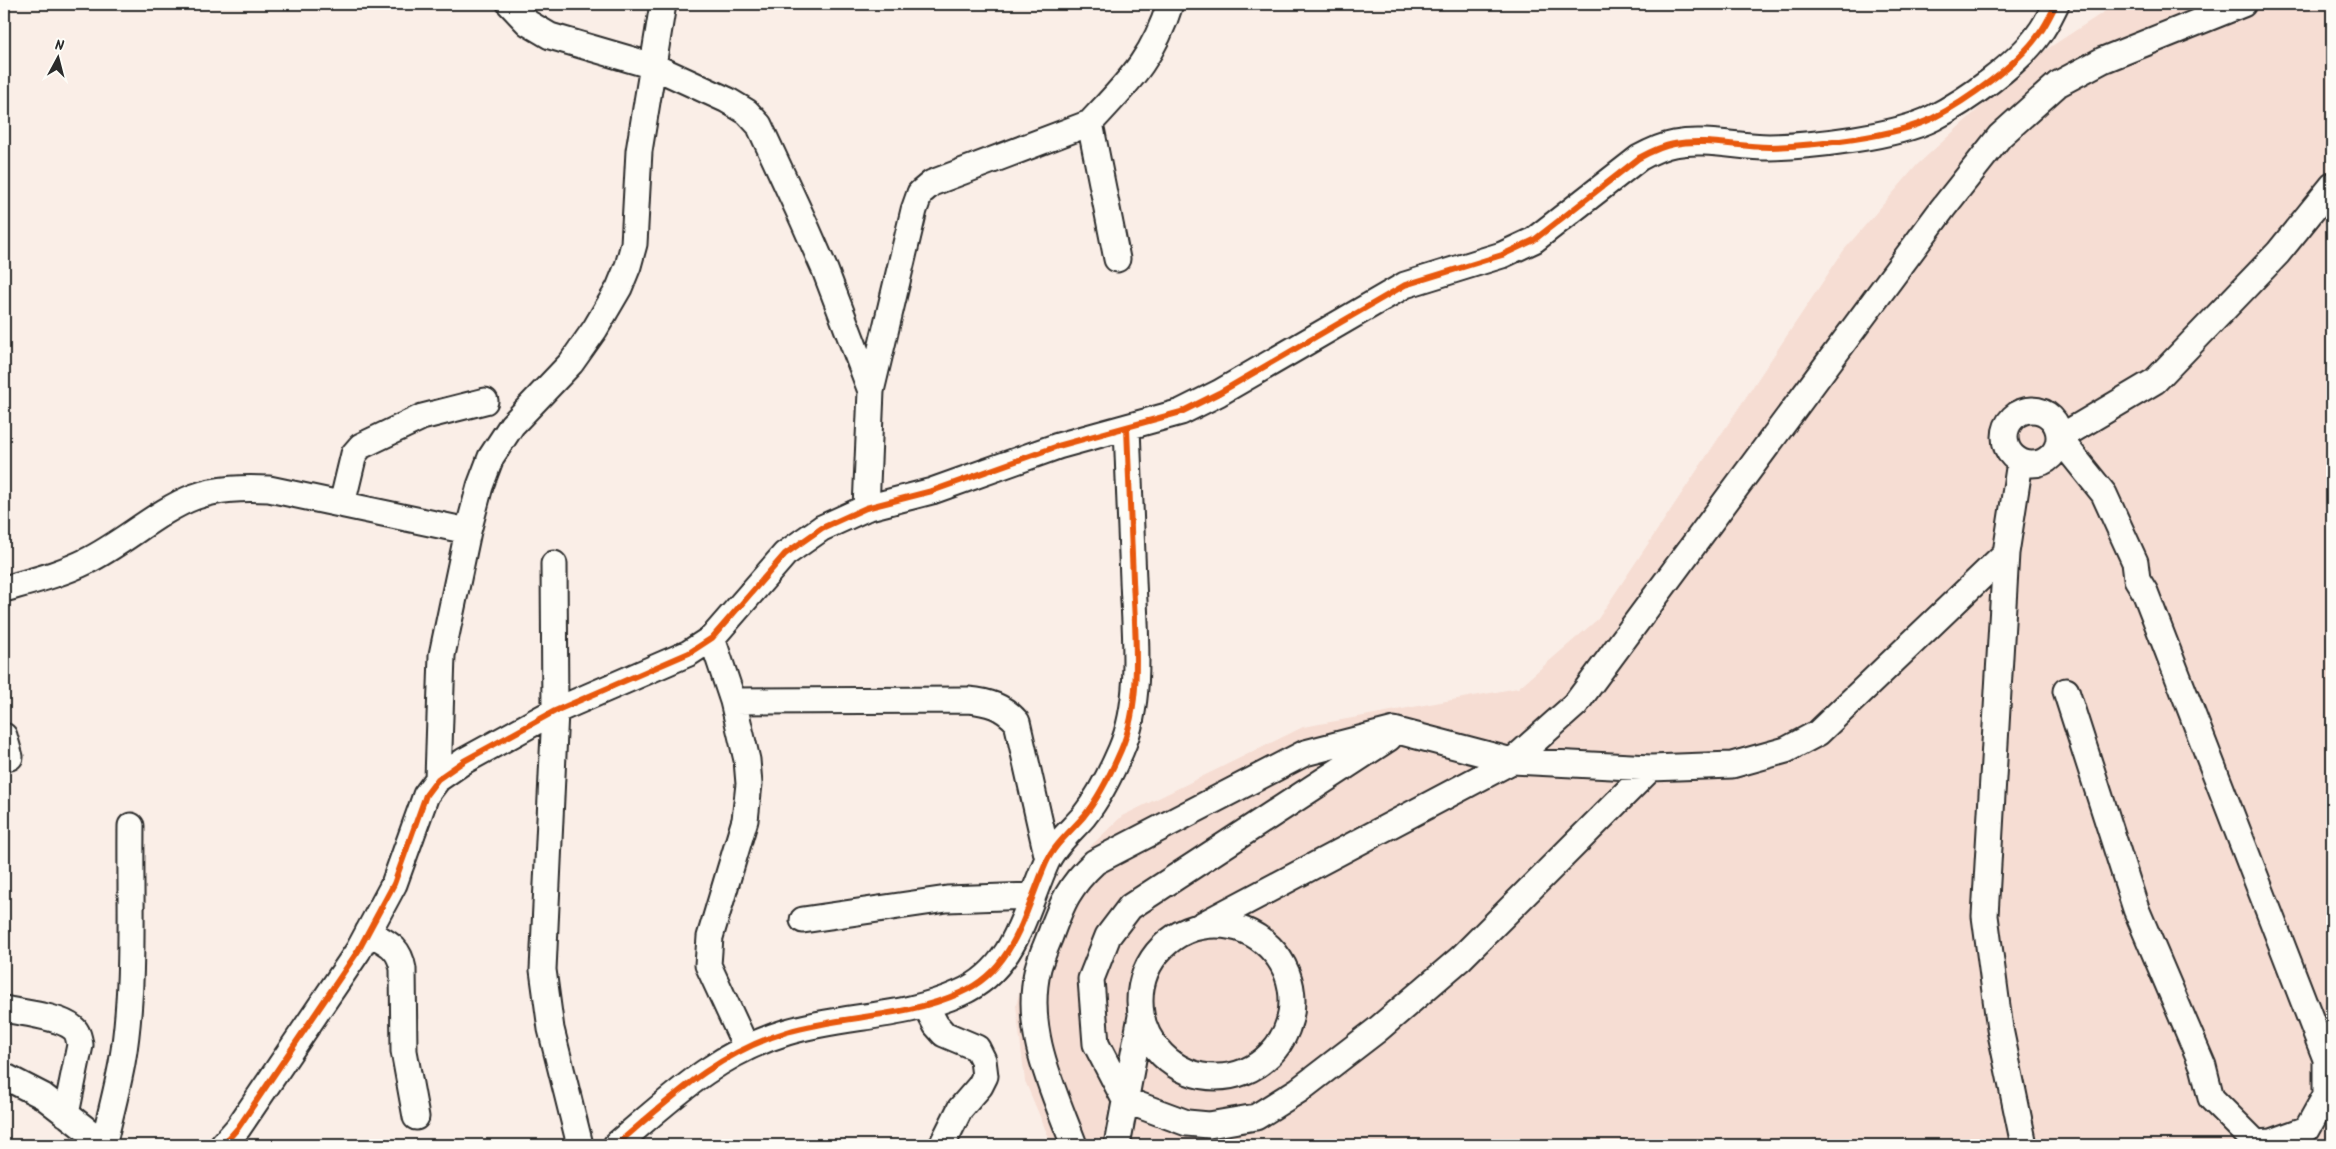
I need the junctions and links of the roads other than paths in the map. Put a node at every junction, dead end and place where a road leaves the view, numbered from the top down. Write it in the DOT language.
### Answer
graph roads {
  1 [pos="510,4"];
  2 [pos="663,4"];
  3 [pos="1170,4"];
  4 [pos="2056,4"];
  5 [pos="2243,4"];
  6 [pos="653,66"];
  7 [pos="1090,123"];
  8 [pos="2332,186"];
  9 [pos="1117,258"];
  10 [pos="871,391"];
  11 [pos="486,401"];
  12 [pos="1126,428"];
  13 [pos="2059,438"];
  14 [pos="2020,462"];
  15 [pos="342,504"];
  16 [pos="866,508"];
  17 [pos="468,531"];
  18 [pos="2006,553"];
  19 [pos="554,564"];
  20 [pos="4,589"];
  21 [pos="712,638"];
  22 [pos="2066,690"];
  23 [pos="733,701"];
  24 [pos="555,711"];
  25 [pos="1400,731"];
  26 [pos="1512,761"];
  27 [pos="1651,768"];
  28 [pos="438,780"];
  29 [pos="131,826"];
  30 [pos="1048,859"];
  31 [pos="1033,896"];
  32 [pos="803,920"];
  33 [pos="1200,926"];
  34 [pos="368,932"];
  35 [pos="926,1006"];
  36 [pos="4,1010"];
  37 [pos="1141,1016"];
  38 [pos="746,1046"];
  39 [pos="4,1076"];
  40 [pos="1126,1100"];
  41 [pos="66,1114"];
  42 [pos="416,1117"];
  43 [pos="105,1143"];
  44 [pos="223,1145"];
  45 [pos="580,1145"];
  46 [pos="616,1145"];
  47 [pos="942,1145"];
  48 [pos="1074,1145"];
  49 [pos="1117,1145"];
  50 [pos="2024,1145"];
  1 -- 6 [label="street"];
  2 -- 6 [label="street"];
  3 -- 7 [label="street"];
  4 -- 12 [label="street"];
  5 -- 26 [label="street"];
  6 -- 10 [label="street"];
  6 -- 17 [label="street"];
  7 -- 9 [label="street"];
  7 -- 10 [label="street"];
  8 -- 13 [label="street"];
  10 -- 16 [label="street"];
  11 -- 15 [label="street"];
  12 -- 16 [label="street"];
  12 -- 30 [label="street"];
  13 -- 14 [label="street"];
  13 -- 14 [label="street"];
  13 -- 22 [label="street"];
  14 -- 18 [label="street"];
  15 -- 17 [label="street"];
  15 -- 20 [label="street"];
  16 -- 21 [label="street"];
  17 -- 28 [label="street"];
  18 -- 27 [label="street"];
  18 -- 50 [label="street"];
  19 -- 24 [label="street"];
  21 -- 23 [label="street"];
  21 -- 24 [label="street"];
  23 -- 30 [label="street"];
  23 -- 38 [label="street"];
  24 -- 28 [label="street"];
  24 -- 45 [label="street"];
  25 -- 26 [label="street"];
  25 -- 40 [label="street"];
  25 -- 48 [label="street"];
  26 -- 27 [label="street"];
  26 -- 33 [label="street"];
  27 -- 40 [label="street"];
  28 -- 34 [label="street"];
  29 -- 43 [label="street"];
  30 -- 31 [label="street"];
  31 -- 32 [label="street"];
  31 -- 35 [label="street"];
  33 -- 37 [label="street"];
  33 -- 37 [label="street"];
  34 -- 42 [label="street"];
  34 -- 44 [label="street"];
  35 -- 38 [label="street"];
  35 -- 47 [label="street"];
  36 -- 41 [label="street"];
  37 -- 40 [label="street"];
  38 -- 46 [label="street"];
  39 -- 41 [label="street"];
  40 -- 49 [label="street"];
  41 -- 43 [label="street"];
}
